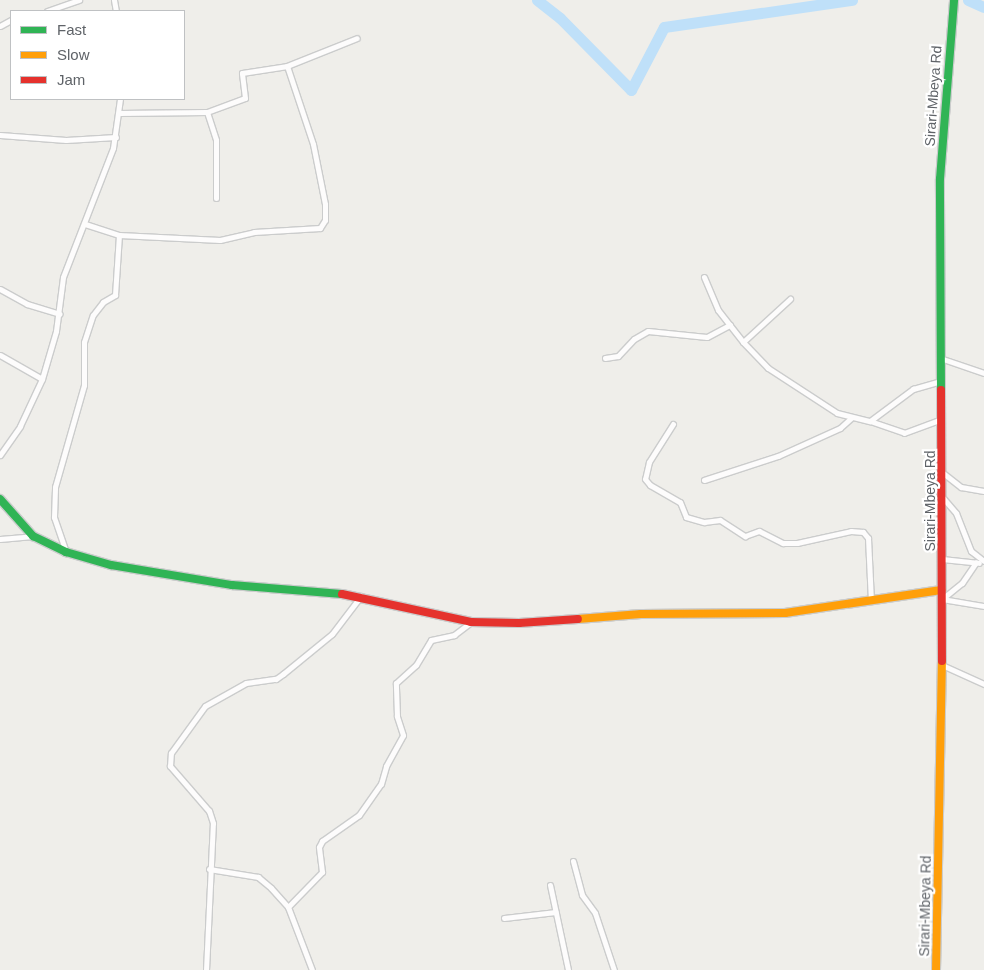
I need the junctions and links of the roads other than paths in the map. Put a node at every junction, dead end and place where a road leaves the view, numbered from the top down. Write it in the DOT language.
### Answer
graph roads {
  1 [pos="79,0"];
  2 [pos="954,0"];
  3 [pos="50,10"];
  4 [pos="357,38"];
  5 [pos="287,66"];
  6 [pos="120,100"];
  7 [pos="207,112"];
  8 [pos="119,114"];
  9 [pos="0,135"];
  10 [pos="116,138"];
  11 [pos="216,198"];
  12 [pos="85,224"];
  13 [pos="119,235"];
  14 [pos="704,277"];
  15 [pos="0,289"];
  16 [pos="790,299"];
  17 [pos="59,314"];
  18 [pos="730,325"];
  19 [pos="743,342"];
  20 [pos="0,355"];
  21 [pos="605,358"];
  22 [pos="940,358"];
  23 [pos="984,374"];
  24 [pos="42,379"];
  25 [pos="942,381"];
  26 [pos="851,418"];
  27 [pos="942,419"];
  28 [pos="870,421"];
  29 [pos="673,424"];
  30 [pos="0,455"];
  31 [pos="943,473"];
  32 [pos="704,480"];
  33 [pos="984,491"];
  34 [pos="942,497"];
  35 [pos="0,499"];
  36 [pos="33,536"];
  37 [pos="0,539"];
  38 [pos="66,552"];
  39 [pos="942,559"];
  40 [pos="976,562"];
  41 [pos="984,562"];
  42 [pos="941,590"];
  43 [pos="361,596"];
  44 [pos="942,599"];
  45 [pos="870,601"];
  46 [pos="984,606"];
  47 [pos="471,622"];
  48 [pos="942,665"];
  49 [pos="984,684"];
  50 [pos="573,860"];
  51 [pos="209,869"];
  52 [pos="550,885"];
  53 [pos="288,907"];
  54 [pos="556,912"];
  55 [pos="504,918"];
  56 [pos="206,970"];
  57 [pos="312,970"];
  58 [pos="568,970"];
  59 [pos="614,970"];
  60 [pos="936,970"];
  1 -- 3 [label="street"];
  2 -- 22 [label="main road, Sirari-Mbeya Rd"];
  4 -- 5 [label="street"];
  5 -- 7 [label="street"];
  5 -- 13 [label="street"];
  6 -- 8 [label="street"];
  7 -- 8 [label="street"];
  7 -- 11 [label="street"];
  8 -- 10 [label="street"];
  9 -- 10 [label="street"];
  10 -- 12 [label="street"];
  12 -- 13 [label="street"];
  12 -- 17 [label="street"];
  13 -- 38 [label="street"];
  14 -- 18 [label="street"];
  15 -- 17 [label="street"];
  16 -- 19 [label="street"];
  17 -- 24 [label="street"];
  18 -- 19 [label="street"];
  18 -- 21 [label="street"];
  19 -- 26 [label="street"];
  20 -- 24 [label="street"];
  22 -- 23 [label="street"];
  22 -- 25 [label="main road, Sirari-Mbeya Rd"];
  24 -- 30 [label="street"];
  25 -- 27 [label="main road, Sirari-Mbeya Rd"];
  25 -- 28 [label="street"];
  26 -- 28 [label="street"];
  26 -- 32 [label="street"];
  27 -- 28 [label="street"];
  27 -- 31 [label="main road, Sirari-Mbeya Rd"];
  29 -- 45 [label="street"];
  31 -- 33 [label="street"];
  31 -- 34 [label="main road, Sirari-Mbeya Rd"];
  34 -- 39 [label="main road, Sirari-Mbeya Rd"];
  34 -- 41 [label="street"];
  35 -- 36 [label="main road"];
  36 -- 37 [label="street"];
  36 -- 38 [label="main road"];
  38 -- 43 [label="main road"];
  39 -- 40 [label="street"];
  39 -- 42 [label="main road, Sirari-Mbeya Rd"];
  40 -- 41 [label="street"];
  40 -- 44 [label="street"];
  42 -- 44 [label="main road, Sirari-Mbeya Rd"];
  42 -- 45 [label="main road"];
  43 -- 47 [label="main road"];
  43 -- 51 [label="street"];
  44 -- 46 [label="street"];
  44 -- 48 [label="main road, Sirari-Mbeya Rd"];
  45 -- 47 [label="main road"];
  47 -- 53 [label="street"];
  48 -- 49 [label="street"];
  48 -- 60 [label="main road, Sirari-Mbeya Rd"];
  50 -- 59 [label="street"];
  51 -- 53 [label="street"];
  51 -- 56 [label="street"];
  52 -- 54 [label="street"];
  53 -- 57 [label="street"];
  54 -- 55 [label="street"];
  54 -- 58 [label="street"];
}
